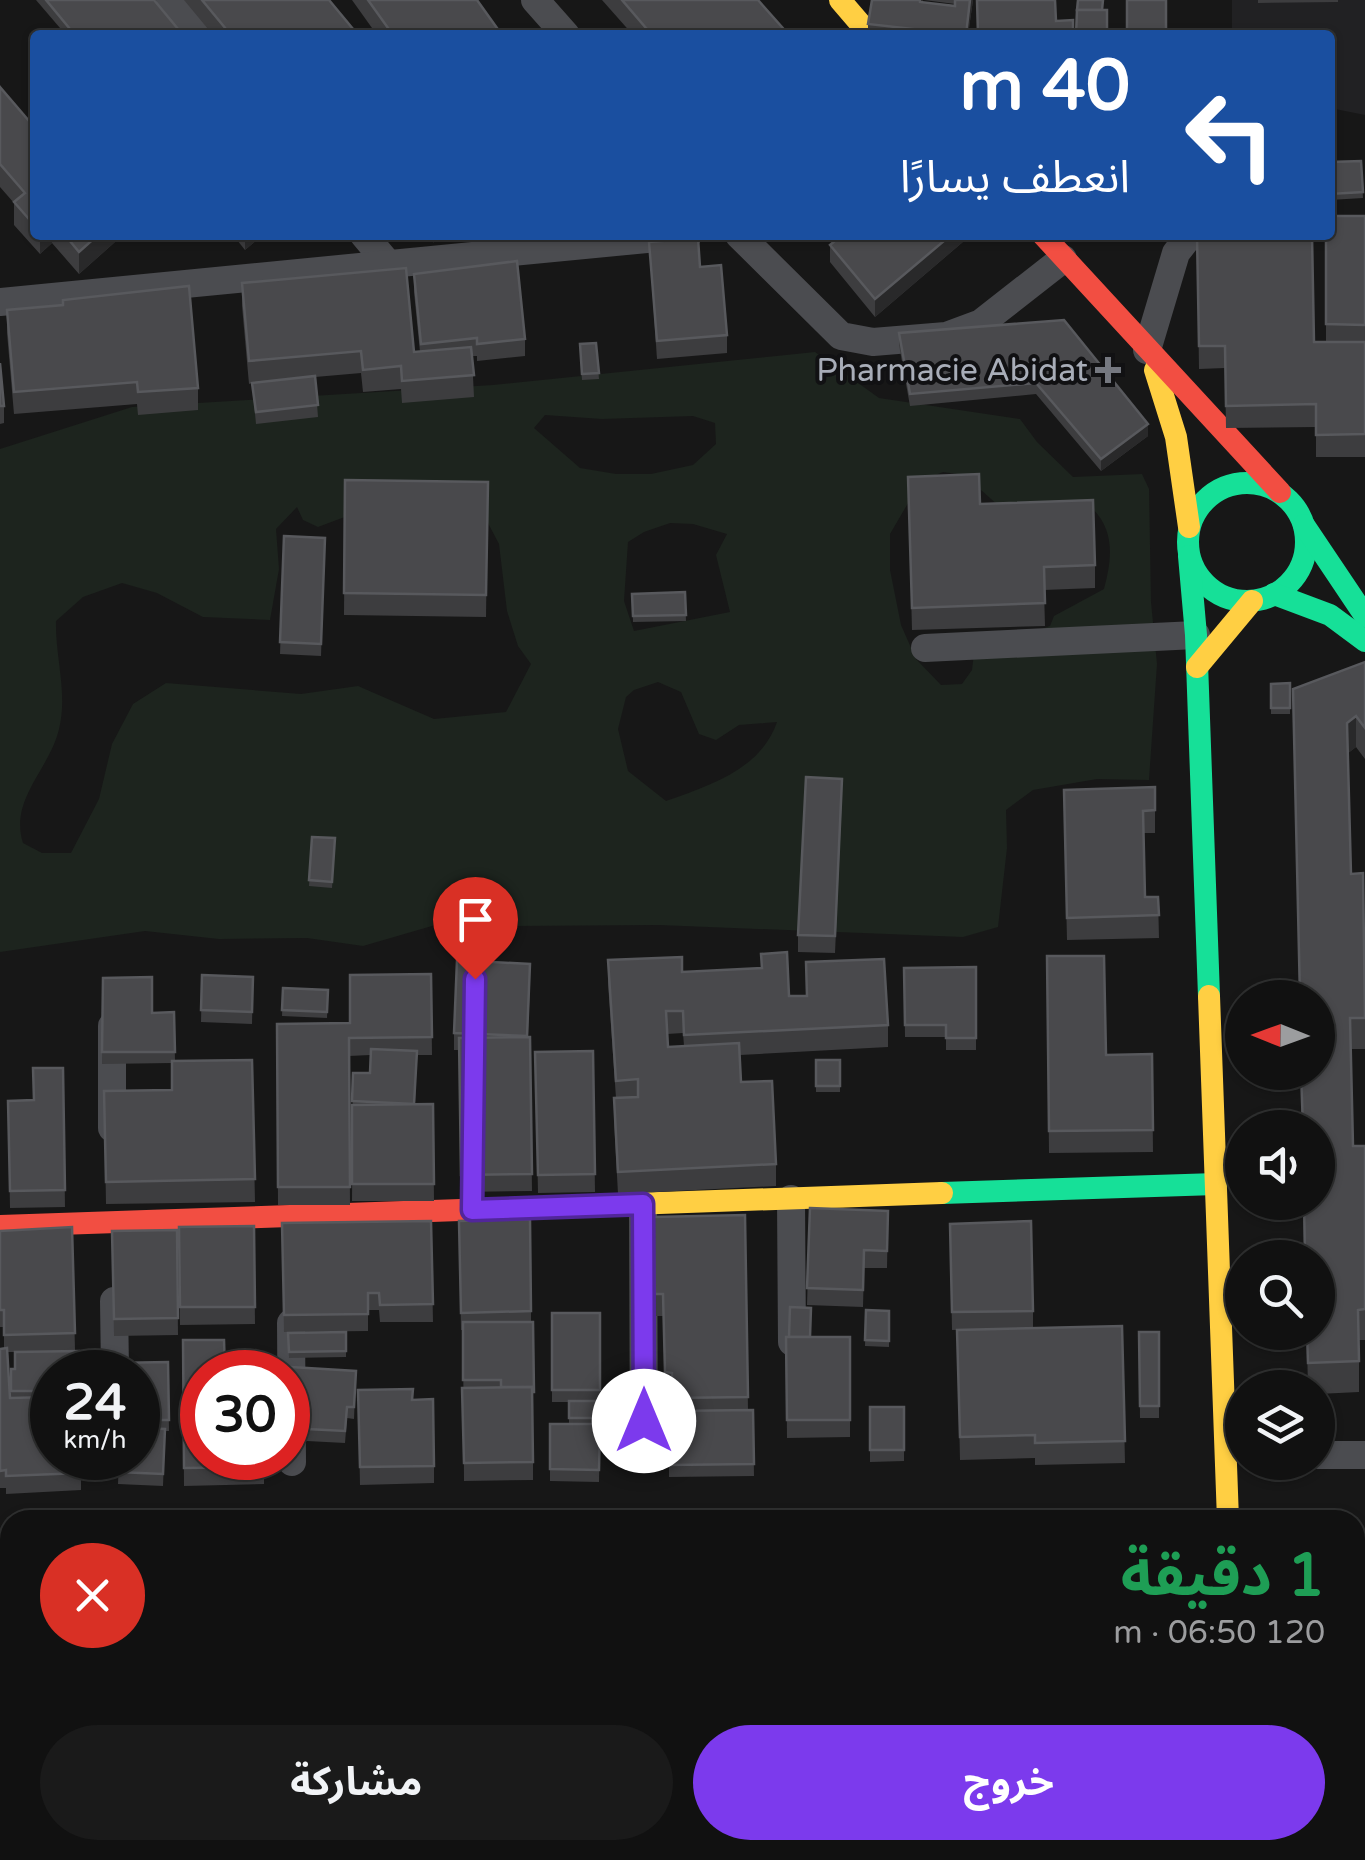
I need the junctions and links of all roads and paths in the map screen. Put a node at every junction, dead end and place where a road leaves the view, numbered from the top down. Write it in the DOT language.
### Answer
graph roads {
  1 [pos="170,0"];
  2 [pos="535,0"];
  3 [pos="840,0"];
  4 [pos="195,30"];
  5 [pos="562,30"];
  6 [pos="866,30"];
  7 [pos="368,240"];
  8 [pos="638,240"];
  9 [pos="745,240"];
  10 [pos="1047,240"];
  11 [pos="1186,240"];
  12 [pos="1064,259"];
  13 [pos="389,265"];
  14 [pos="0,302"];
  15 [pos="1147,350"];
  16 [pos="1280,492"];
  17 [pos="1304,525"];
  18 [pos="1189,528"];
  19 [pos="1189,556"];
  20 [pos="1263,598"];
  21 [pos="1365,616"];
  22 [pos="1196,635"];
  23 [pos="1365,641"];
  24 [pos="924,648"];
  25 [pos="1197,667"];
  26 [pos="112,1000"];
  27 [pos="112,1148"];
  28 [pos="1216,1184"];
  29 [pos="791,1198"];
  30 [pos="643,1204"];
  31 [pos="0,1226"];
  32 [pos="113,1278"];
  33 [pos="291,1292"];
  34 [pos="115,1350"];
  35 [pos="291,1350"];
  36 [pos="1229,1370"];
  37 [pos="792,1376"];
  38 [pos="1364,1454"];
  39 [pos="1335,1455"];
  40 [pos="644,1457"];
  41 [pos="1232,1480"];
  42 [pos="1229,1510"];
  1 -- 4 [label="street"];
  2 -- 5 [label="street"];
  3 -- 6 [label="main road"];
  7 -- 13 [label="street"];
  8 -- 13 [label="street"];
  9 -- 12 [label="street"];
  10 -- 12 [label="main road"];
  11 -- 15 [label="street"];
  12 -- 15 [label="main road"];
  13 -- 14 [label="street"];
  15 -- 16 [label="main road"];
  15 -- 18 [label="main road"];
  16 -- 17 [label="main road"];
  16 -- 18 [label="main road"];
  17 -- 20 [label="main road"];
  17 -- 21 [label="main road"];
  18 -- 19 [label="main road"];
  19 -- 20 [label="main road"];
  19 -- 22 [label="main road"];
  20 -- 23 [label="main road"];
  20 -- 25 [label="main road"];
  22 -- 24 [label="street"];
  22 -- 25 [label="main road"];
  25 -- 28 [label="main road"];
  26 -- 27 [label="street"];
  28 -- 29 [label="main road"];
  28 -- 36 [label="main road"];
  29 -- 30 [label="main road"];
  29 -- 37 [label="street"];
  30 -- 31 [label="main road"];
  30 -- 40 [label="street"];
  32 -- 34 [label="street"];
  33 -- 35 [label="street"];
  38 -- 39 [label="street"];
  41 -- 42 [label="main road"];
}
